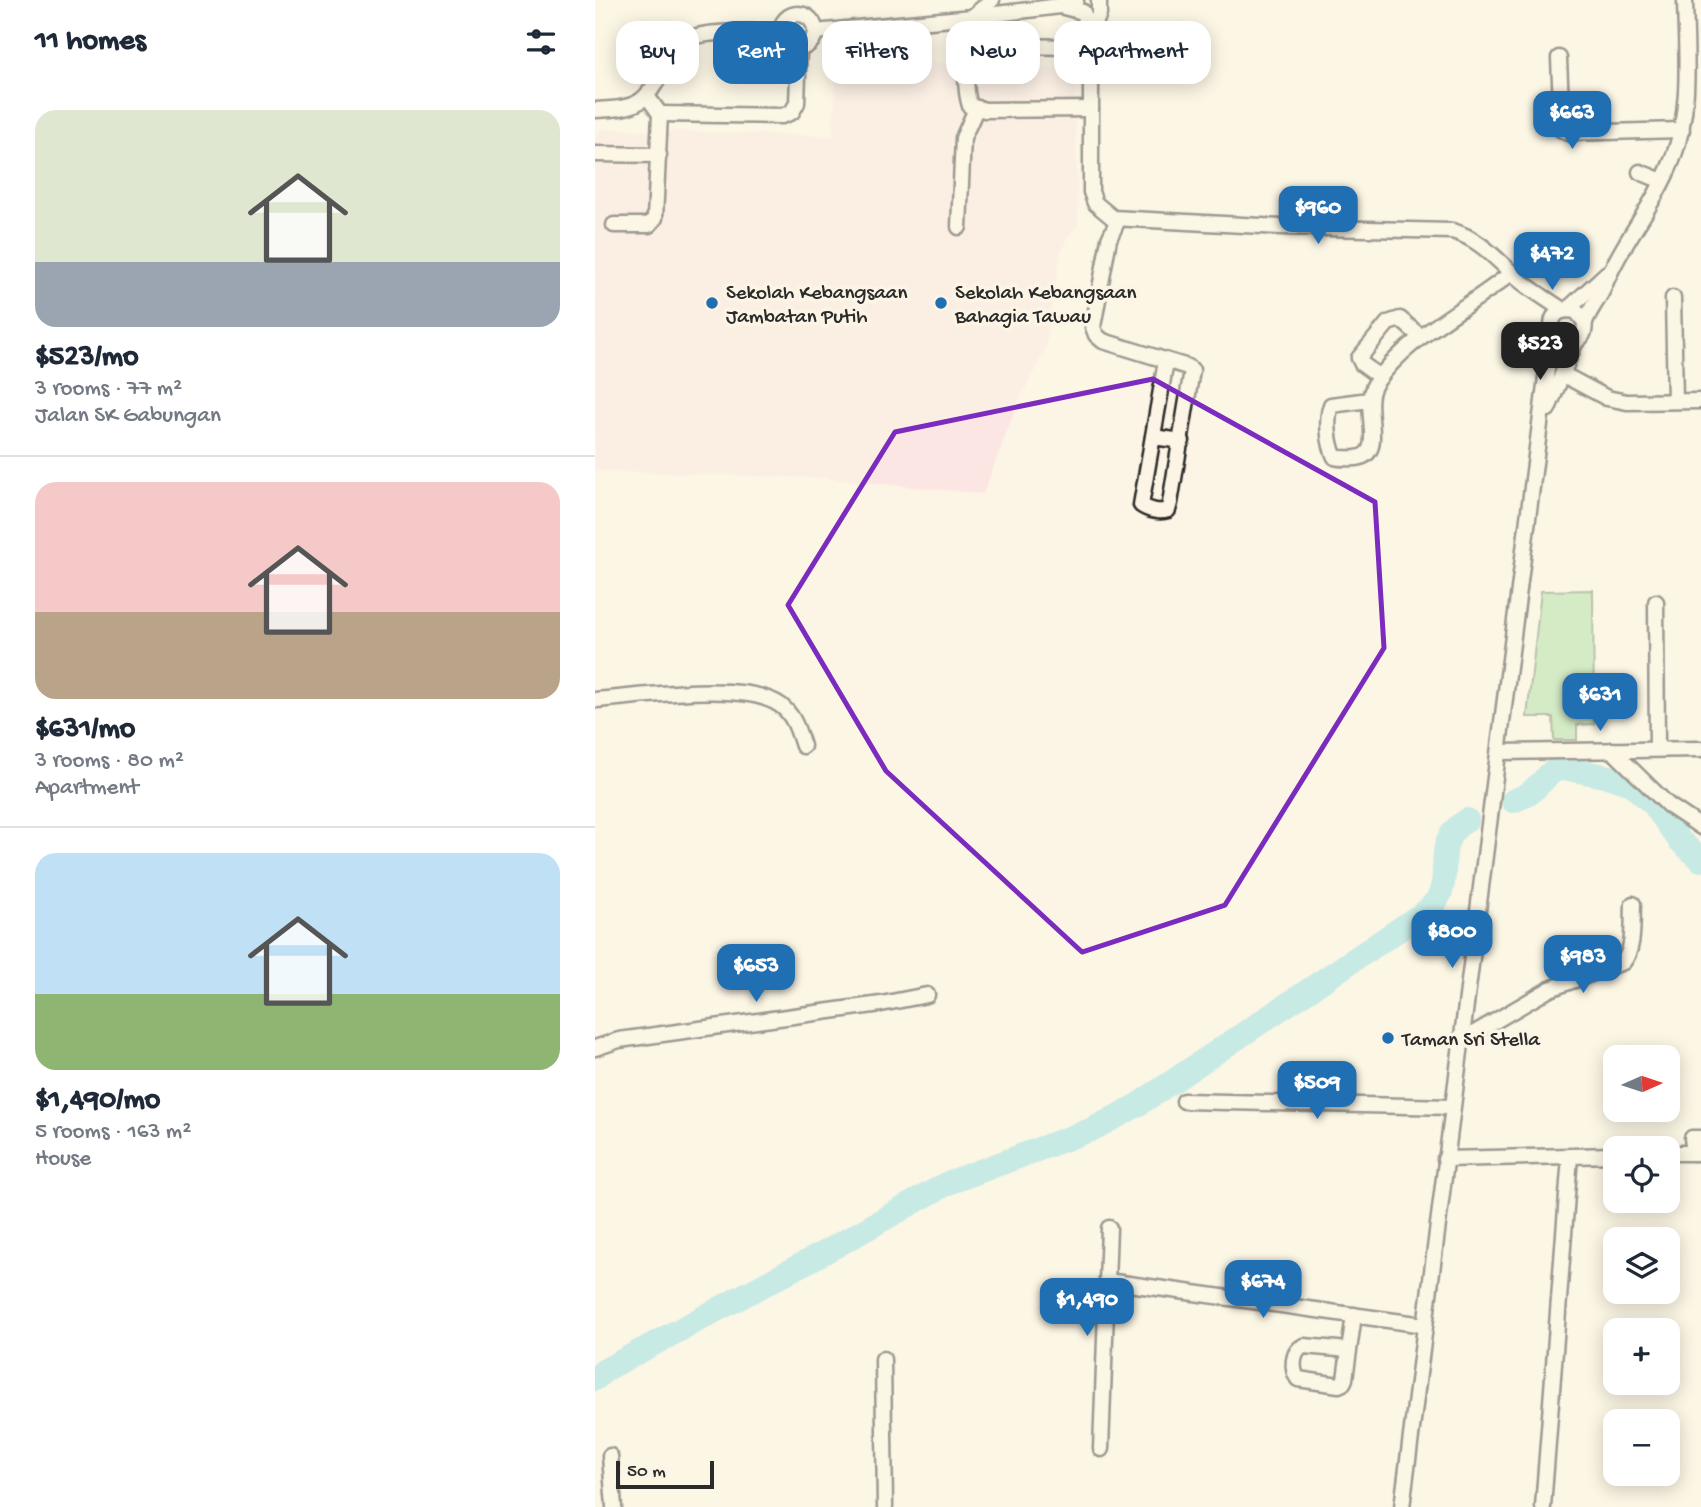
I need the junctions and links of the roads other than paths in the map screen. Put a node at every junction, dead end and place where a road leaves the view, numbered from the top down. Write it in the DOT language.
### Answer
graph roads {
  1 [pos="992,0"];
  2 [pos="1042,0"];
  3 [pos="1076,0"];
  4 [pos="1099,0"];
  5 [pos="1685,0"];
  6 [pos="1060,6"];
  7 [pos="972,17"];
  8 [pos="784,21"];
  9 [pos="971,21"];
  10 [pos="1085,21"];
  11 [pos="1097,21"];
  12 [pos="815,32"];
  13 [pos="713,34"];
  14 [pos="808,44"];
  15 [pos="1559,58"];
  16 [pos="798,84"];
  17 [pos="968,84"];
  18 [pos="1091,84"];
  19 [pos="647,96"];
  20 [pos="976,109"];
  21 [pos="1091,109"];
  22 [pos="595,110"];
  23 [pos="660,114"];
  24 [pos="1682,131"];
  25 [pos="595,154"];
  26 [pos="659,155"];
  27 [pos="1640,172"];
  28 [pos="1663,181"];
  29 [pos="1116,219"];
  30 [pos="614,225"];
  31 [pos="959,227"];
  32 [pos="1611,270"];
  33 [pos="1511,273"];
  34 [pos="1524,284"];
  35 [pos="1673,298"];
  36 [pos="1565,310"];
  37 [pos="1585,323"];
  38 [pos="1552,326"];
  39 [pos="1421,337"];
  40 [pos="1576,341"];
  41 [pos="1166,361"];
  42 [pos="1562,374"];
  43 [pos="1380,377"];
  44 [pos="1369,400"];
  45 [pos="1675,401"];
  46 [pos="1701,401"];
  47 [pos="1153,437"];
  48 [pos="1538,437"];
  49 [pos="1182,441"];
  50 [pos="1656,602"];
  51 [pos="595,701"];
  52 [pos="803,746"];
  53 [pos="1657,749"];
  54 [pos="1701,749"];
  55 [pos="1612,750"];
  56 [pos="1499,752"];
  57 [pos="1701,827"];
  58 [pos="1633,904"];
  59 [pos="927,995"];
  60 [pos="1461,1041"];
  61 [pos="595,1048"];
  62 [pos="1184,1101"];
  63 [pos="1452,1107"];
  64 [pos="1701,1138"];
  65 [pos="1697,1153"];
  66 [pos="1603,1155"];
  67 [pos="1570,1156"];
  68 [pos="1445,1159"];
  69 [pos="1109,1228"];
  70 [pos="1107,1281"];
  71 [pos="1354,1315"];
  72 [pos="1424,1325"];
  73 [pos="1349,1350"];
  74 [pos="883,1359"];
  75 [pos="1101,1449"];
  76 [pos="610,1456"];
  77 [pos="614,1507"];
  78 [pos="885,1507"];
  79 [pos="1402,1507"];
  80 [pos="1543,1507"];
  1 -- 7 [label="street"];
  2 -- 6 [label="street"];
  3 -- 6 [label="street"];
  4 -- 11 [label="street"];
  5 -- 24 [label="street"];
  6 -- 7 [label="street"];
  6 -- 10 [label="street"];
  7 -- 9 [label="street"];
  7 -- 12 [label="street"];
  8 -- 12 [label="street"];
  12 -- 14 [label="street"];
  13 -- 19 [label="street"];
  15 -- 24 [label="street"];
  16 -- 23 [label="street"];
  17 -- 20 [label="street"];
  18 -- 21 [label="street"];
  19 -- 22 [label="street"];
  19 -- 23 [label="street"];
  20 -- 21 [label="street"];
  20 -- 31 [label="street"];
  21 -- 29 [label="street"];
  23 -- 26 [label="street"];
  24 -- 28 [label="street"];
  25 -- 26 [label="street"];
  26 -- 30 [label="street"];
  27 -- 28 [label="street"];
  28 -- 32 [label="street"];
  29 -- 33 [label="street"];
  29 -- 41 [label="street"];
  32 -- 36 [label="street"];
  32 -- 37 [label="street"];
  33 -- 34 [label="street"];
  33 -- 39 [label="street"];
  34 -- 36 [label="street"];
  34 -- 38 [label="street"];
  35 -- 45 [label="street"];
  36 -- 37 [label="street"];
  36 -- 38 [label="street"];
  37 -- 40 [label="street"];
  38 -- 40 [label="street"];
  38 -- 48 [label="street"];
  39 -- 43 [label="street"];
  39 -- 43 [label="street"];
  40 -- 42 [label="street"];
  41 -- 47 [label="street"];
  41 -- 49 [label="street"];
  42 -- 45 [label="street"];
  42 -- 48 [label="street"];
  43 -- 44 [label="street"];
  44 -- 44 [label="street"];
  45 -- 46 [label="street"];
  47 -- 49 [label="street"];
  47 -- 49 [label="street"];
  48 -- 56 [label="street"];
  50 -- 53 [label="street"];
  51 -- 52 [label="street"];
  53 -- 54 [label="street"];
  53 -- 55 [label="street"];
  55 -- 56 [label="street"];
  55 -- 57 [label="street"];
  56 -- 60 [label="street"];
  58 -- 60 [label="street"];
  59 -- 61 [label="street"];
  60 -- 63 [label="street"];
  62 -- 63 [label="street"];
  63 -- 68 [label="street"];
  64 -- 65 [label="street"];
  66 -- 67 [label="street"];
  67 -- 68 [label="street"];
  67 -- 80 [label="street"];
  68 -- 72 [label="street"];
  69 -- 70 [label="street"];
  70 -- 71 [label="street"];
  70 -- 75 [label="street"];
  71 -- 72 [label="street"];
  71 -- 73 [label="street"];
  72 -- 79 [label="street"];
  74 -- 78 [label="street"];
  76 -- 77 [label="street"];
}
